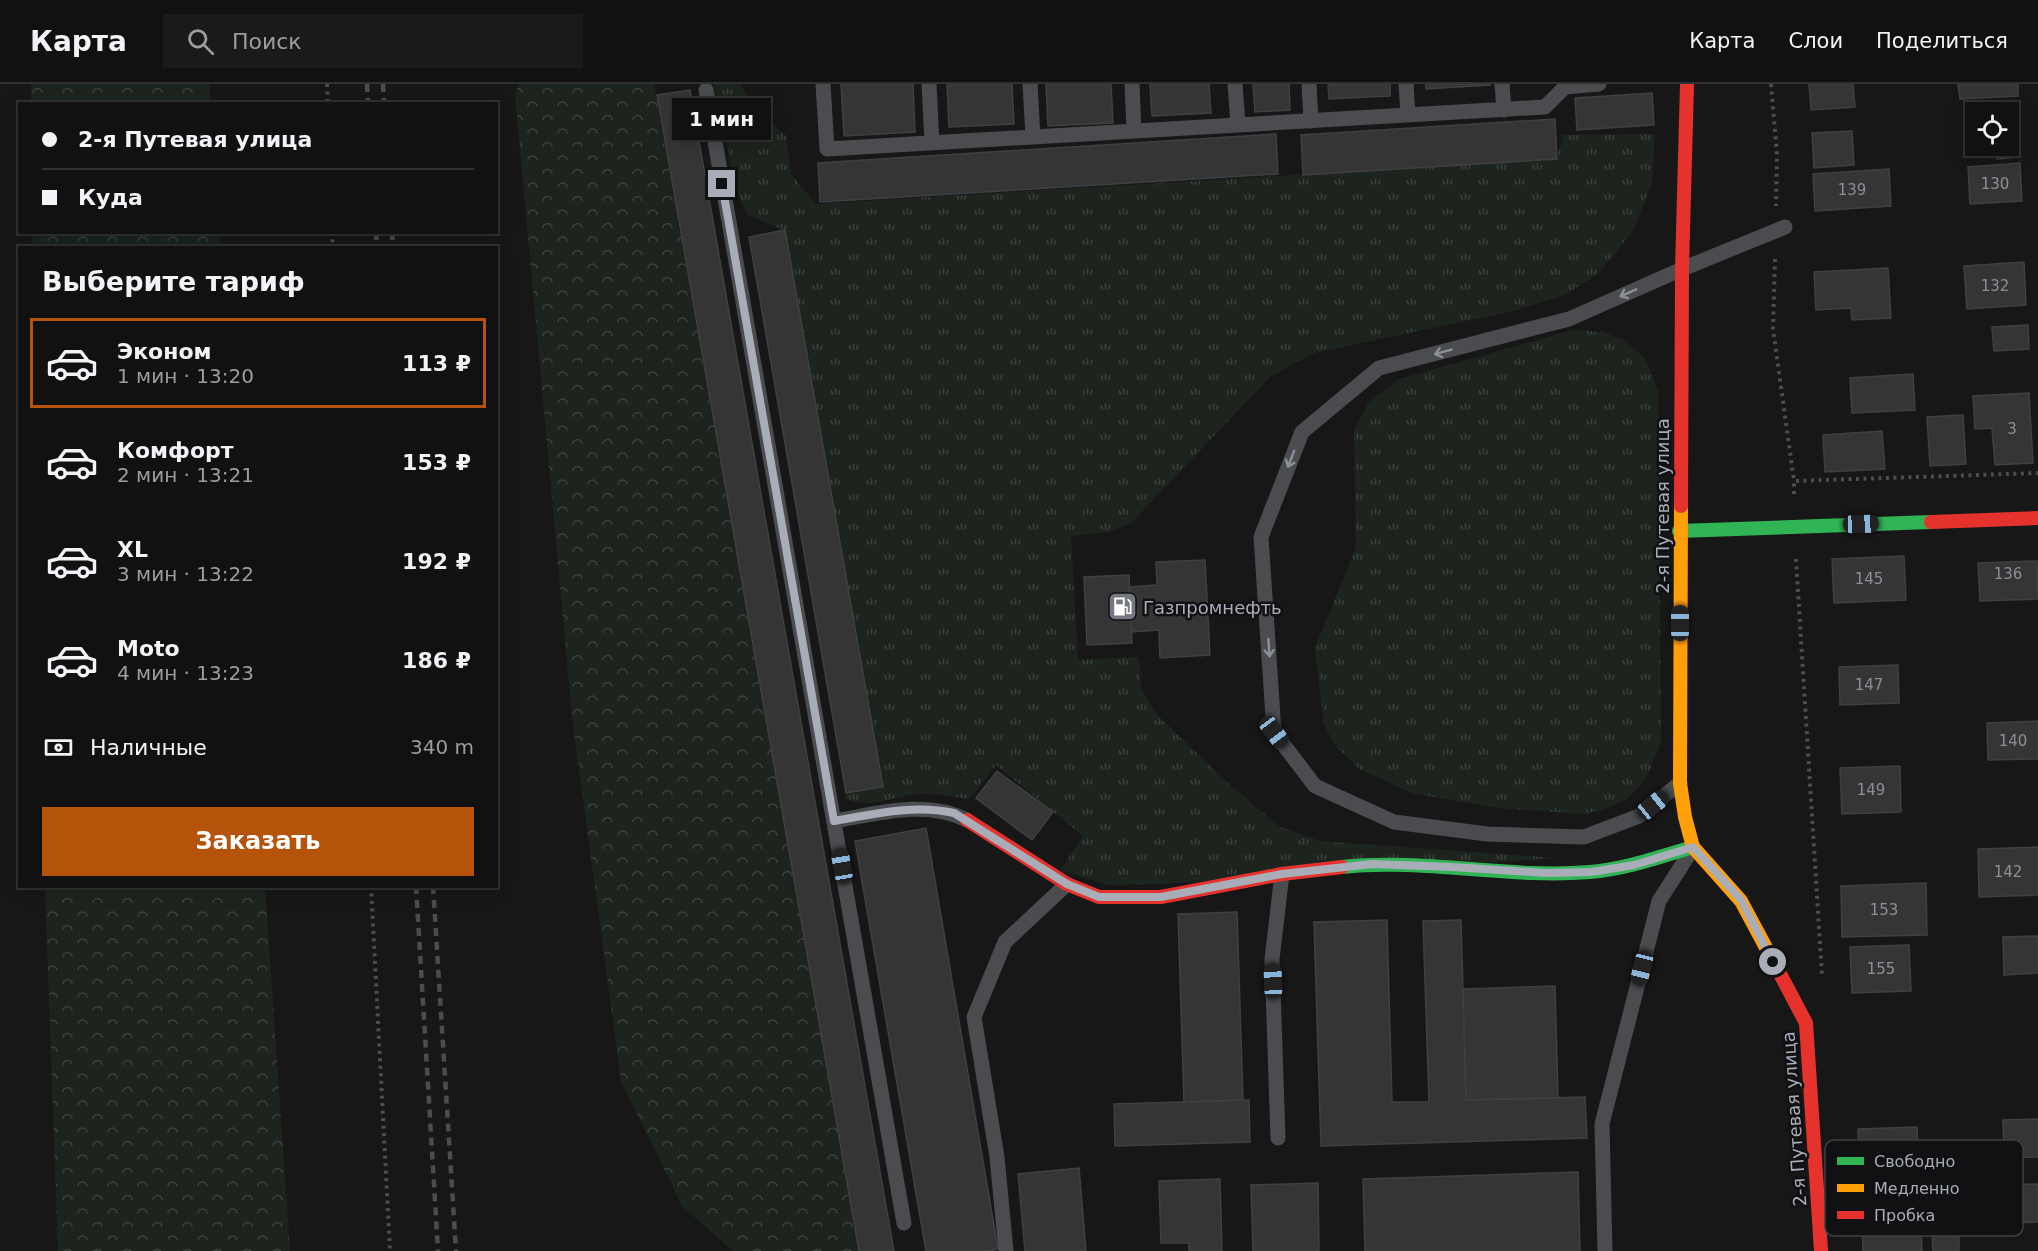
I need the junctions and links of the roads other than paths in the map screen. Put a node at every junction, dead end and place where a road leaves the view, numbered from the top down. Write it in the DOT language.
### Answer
graph roads {
  1 [pos="823,84"];
  2 [pos="928,84"];
  3 [pos="1030,84"];
  4 [pos="1132,84"];
  5 [pos="1235,84"];
  6 [pos="1309,84"];
  7 [pos="1406,84"];
  8 [pos="1503,84"];
  9 [pos="1599,84"];
  10 [pos="1687,84"];
  11 [pos="706,90"];
  12 [pos="1504,110"];
  13 [pos="1408,115"];
  14 [pos="1311,121"];
  15 [pos="1238,125"];
  16 [pos="1134,131"];
  17 [pos="1033,137"];
  18 [pos="932,142"];
  19 [pos="1780,229"];
  20 [pos="1682,269"];
  21 [pos="2038,518"];
  22 [pos="1679,531"];
  23 [pos="1680,783"];
  24 [pos="967,820"];
  25 [pos="834,821"];
  26 [pos="1693,847"];
  27 [pos="1282,874"];
  28 [pos="1067,884"];
  29 [pos="1278,1138"];
  30 [pos="904,1223"];
  31 [pos="1006,1251"];
  32 [pos="1605,1251"];
  33 [pos="1821,1251"];
  1 -- 18 [label="lane"];
  2 -- 18 [label="lane"];
  3 -- 17 [label="lane"];
  4 -- 16 [label="lane"];
  5 -- 15 [label="lane"];
  6 -- 14 [label="lane"];
  7 -- 13 [label="lane"];
  8 -- 12 [label="lane"];
  9 -- 12 [label="lane"];
  10 -- 20 [label="street, 2-я Путевая улица"];
  11 -- 25 [label="lane"];
  12 -- 13 [label="lane"];
  13 -- 14 [label="lane"];
  14 -- 15 [label="lane"];
  15 -- 16 [label="lane"];
  16 -- 17 [label="lane"];
  17 -- 18 [label="lane"];
  19 -- 20 [label="lane"];
  20 -- 22 [label="street, 2-я Путевая улица"];
  20 -- 23 [label="lane, one-way"];
  21 -- 22 [label="street"];
  22 -- 23 [label="street, 2-я Путевая улица"];
  23 -- 26 [label="street, 2-я Путевая улица"];
  24 -- 25 [label="lane"];
  24 -- 28 [label="street"];
  25 -- 30 [label="lane"];
  26 -- 27 [label="street"];
  26 -- 32 [label="lane"];
  26 -- 33 [label="street, 2-я Путевая улица"];
  27 -- 28 [label="street"];
  27 -- 29 [label="lane"];
  28 -- 31 [label="lane"];
}
